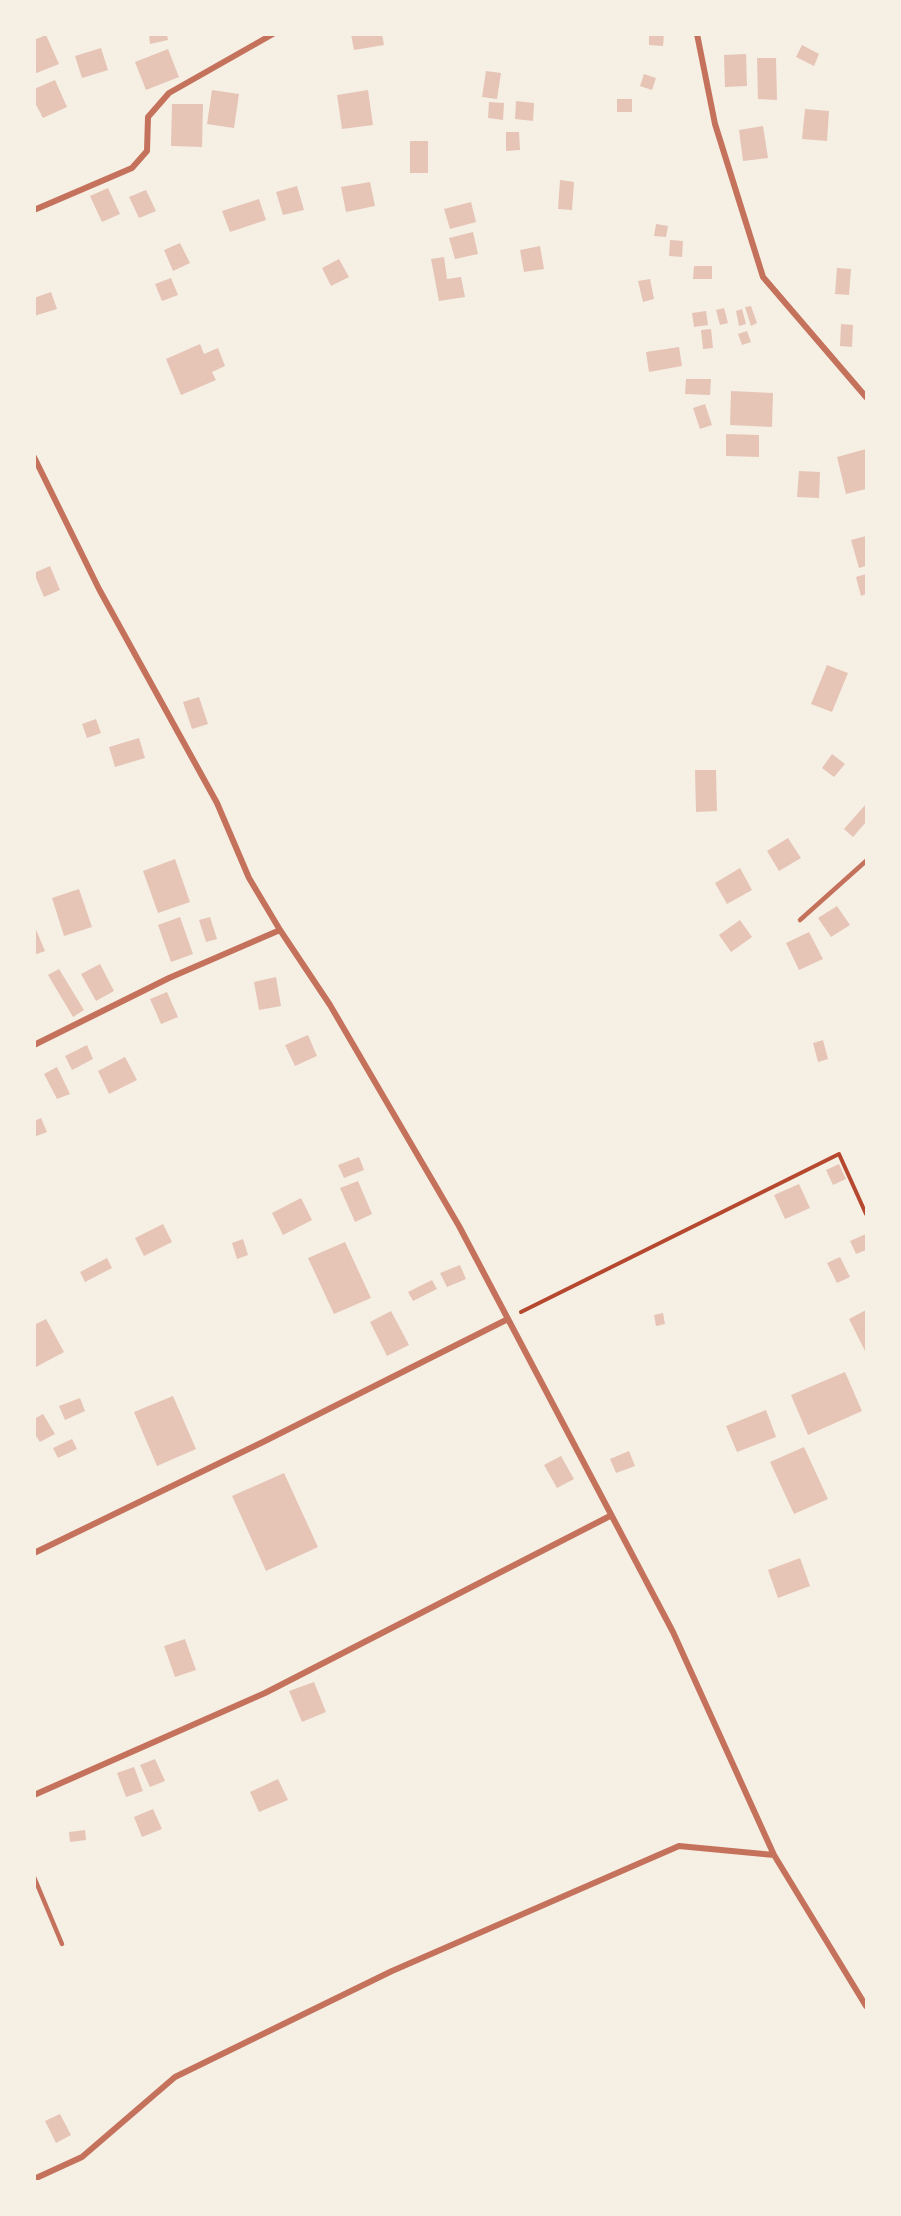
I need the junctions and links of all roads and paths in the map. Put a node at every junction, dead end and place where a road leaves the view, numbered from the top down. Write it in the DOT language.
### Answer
graph roads {
  1 [pos="273,34"];
  2 [pos="697,34"];
  3 [pos="34,210"];
  4 [pos="867,398"];
  5 [pos="34,457"];
  6 [pos="867,861"];
  7 [pos="800,920"];
  8 [pos="280,930"];
  9 [pos="34,1046"];
  10 [pos="867,1214"];
  11 [pos="506,1320"];
  12 [pos="610,1516"];
  13 [pos="34,1553"];
  14 [pos="34,1795"];
  15 [pos="774,1855"];
  16 [pos="34,1876"];
  17 [pos="62,1944"];
  18 [pos="867,2006"];
  19 [pos="34,2179"];
  1 -- 3 [label="street"];
  2 -- 4 [label="street"];
  5 -- 8 [label="street"];
  6 -- 7 [label="lane"];
  8 -- 9 [label="street"];
  8 -- 11 [label="street"];
  10 -- 11 [label="path"];
  11 -- 12 [label="street"];
  11 -- 13 [label="street"];
  12 -- 14 [label="street"];
  12 -- 15 [label="street"];
  15 -- 18 [label="street"];
  15 -- 19 [label="street"];
  16 -- 17 [label="lane"];
}
